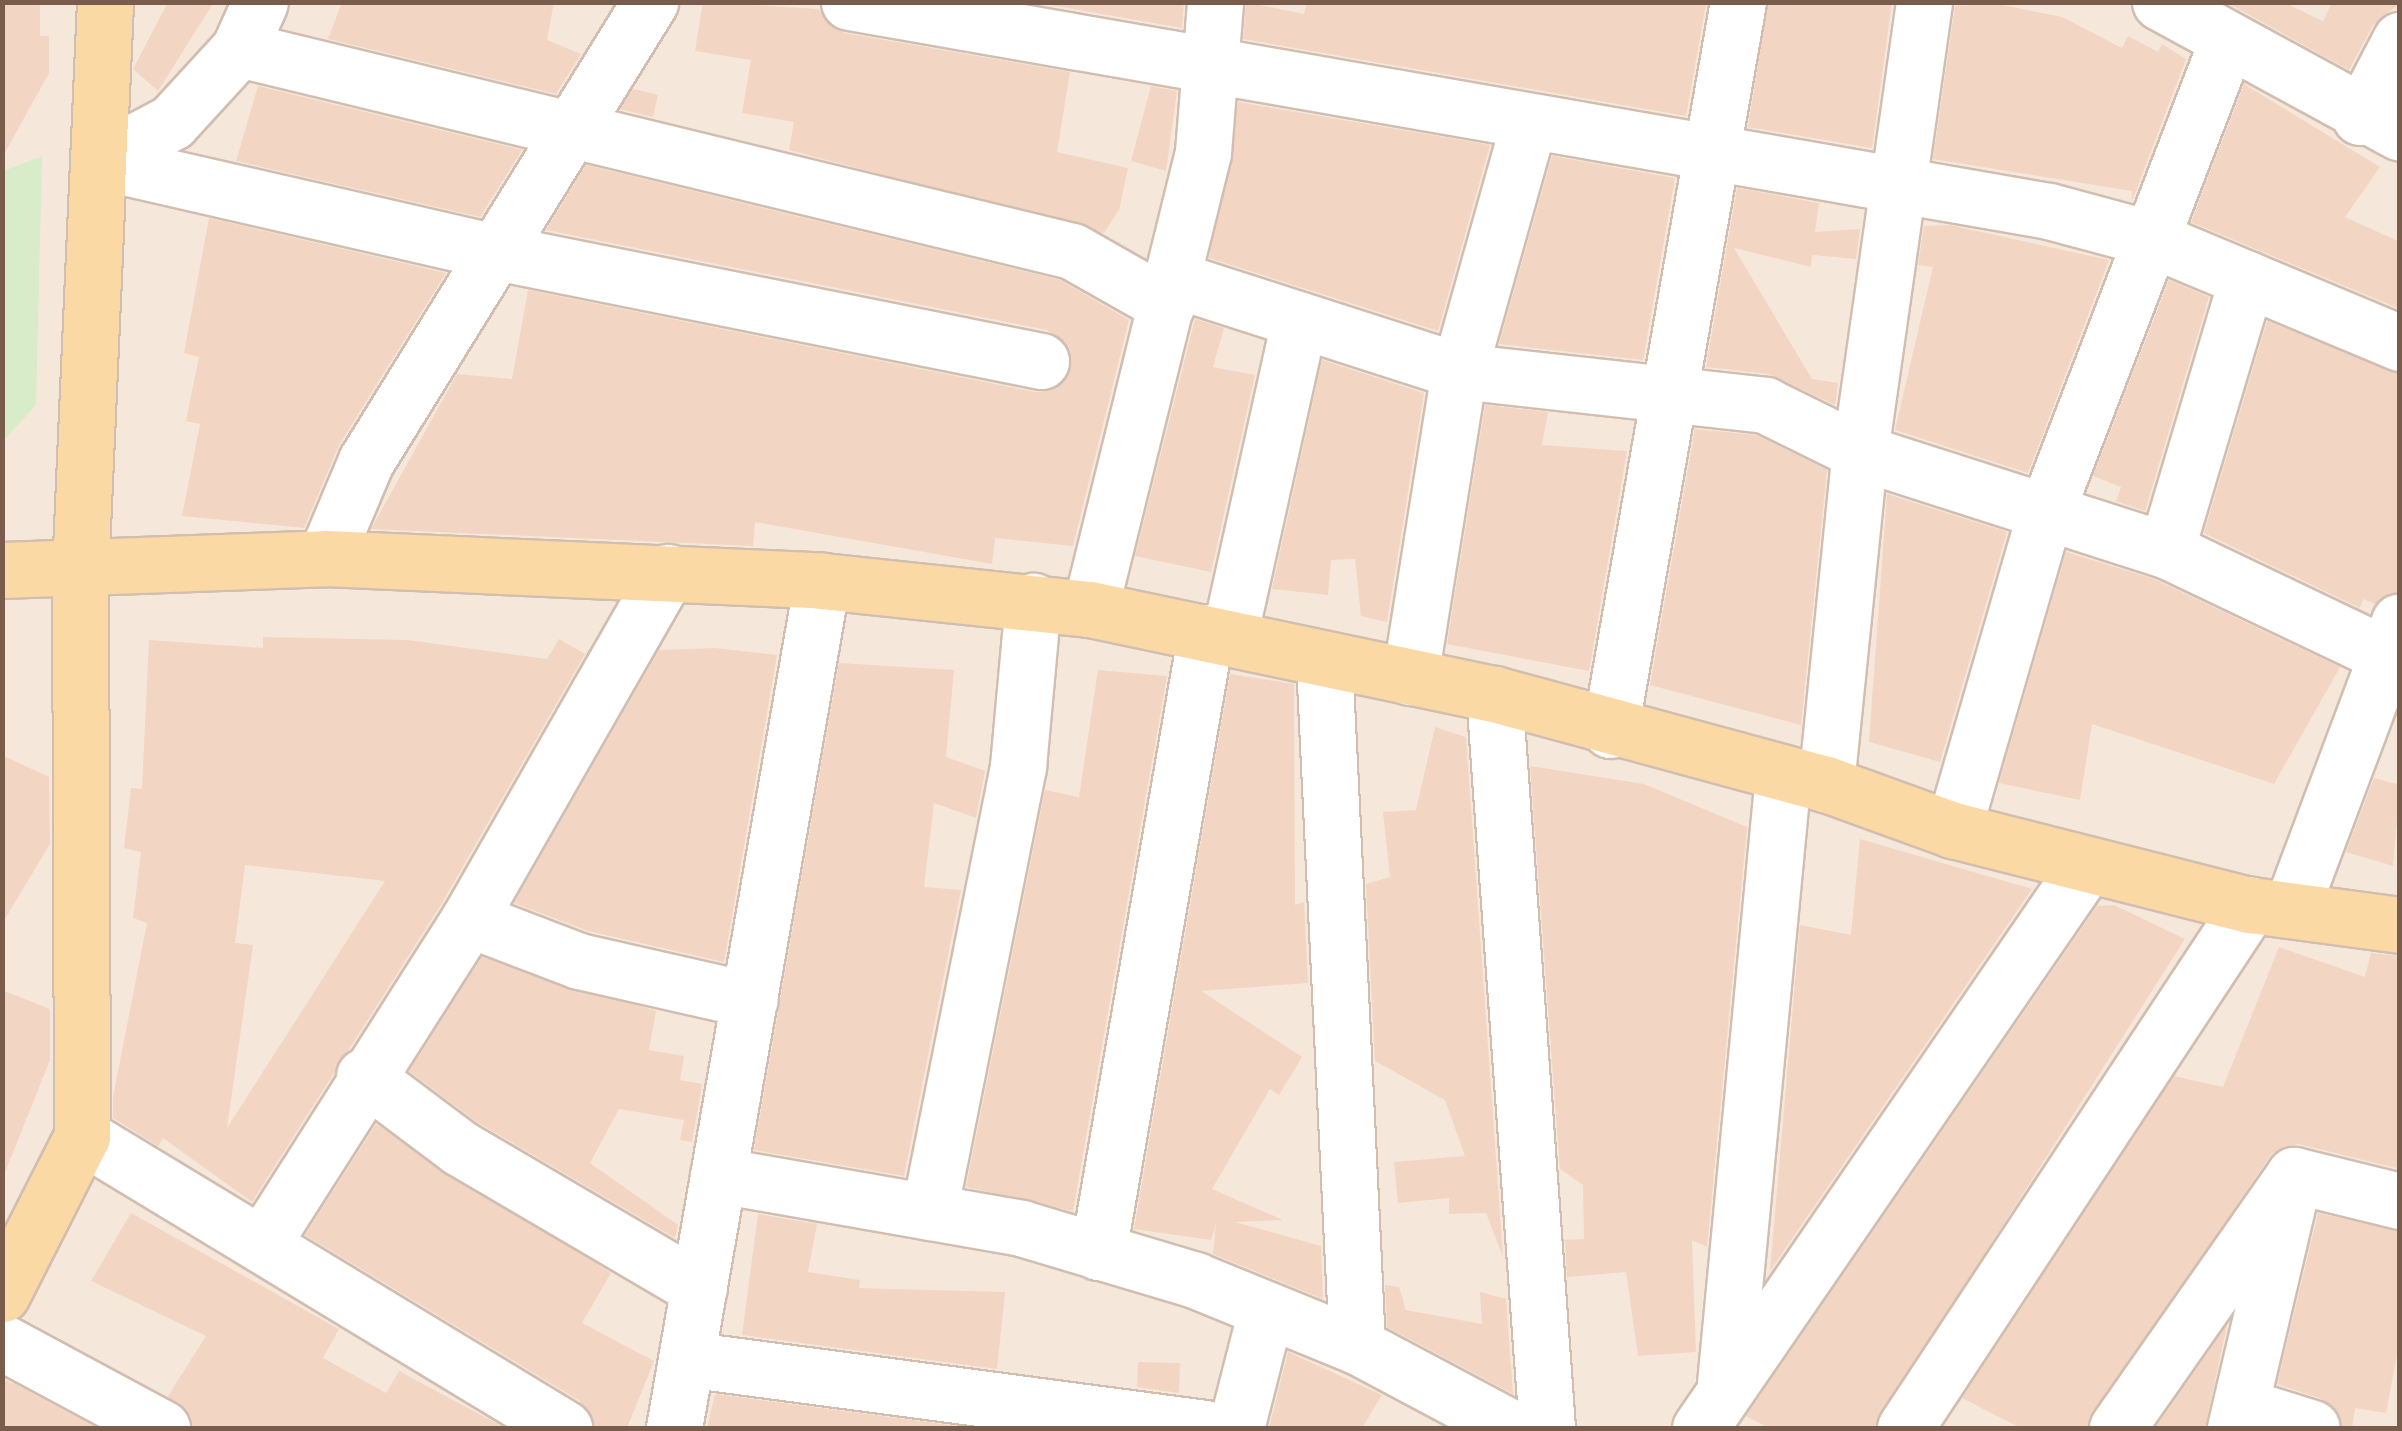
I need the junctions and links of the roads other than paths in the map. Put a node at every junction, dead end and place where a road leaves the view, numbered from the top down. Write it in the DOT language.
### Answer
graph roads {
  1 [pos="105,2"];
  2 [pos="650,2"];
  3 [pos="849,2"];
  4 [pos="1215,2"];
  5 [pos="1738,2"];
  6 [pos="1924,2"];
  7 [pos="2162,3"];
  8 [pos="250,26"];
  9 [pos="2228,40"];
  10 [pos="2400,40"];
  11 [pos="1210,65"];
  12 [pos="1528,125"];
  13 [pos="2380,125"];
  14 [pos="567,128"];
  15 [pos="1707,157"];
  16 [pos="98,161"];
  17 [pos="1902,186"];
  18 [pos="2148,238"];
  19 [pos="490,251"];
  20 [pos="2246,279"];
  21 [pos="1170,292"];
  22 [pos="1299,320"];
  23 [pos="2400,344"];
  24 [pos="1042,361"];
  25 [pos="1460,371"];
  26 [pos="1668,394"];
  27 [pos="1860,452"];
  28 [pos="2044,517"];
  29 [pos="2166,550"];
  30 [pos="326,558"];
  31 [pos="2,570"];
  32 [pos="668,572"];
  33 [pos="80,573"];
  34 [pos="822,581"];
  35 [pos="1034,601"];
  36 [pos="1090,609"];
  37 [pos="1217,634"];
  38 [pos="2392,637"];
  39 [pos="1324,661"];
  40 [pos="1410,677"];
  41 [pos="1494,694"];
  42 [pos="1610,730"];
  43 [pos="1805,779"];
  44 [pos="1953,830"];
  45 [pos="2087,864"];
  46 [pos="2271,907"];
  47 [pos="469,919"];
  48 [pos="2400,925"];
  49 [pos="750,1000"];
  50 [pos="364,1076"];
  51 [pos="82,1136"];
  52 [pos="718,1175"];
  53 [pos="2294,1175"];
  54 [pos="2400,1202"];
  55 [pos="929,1212"];
  56 [pos="262,1244"];
  57 [pos="1098,1252"];
  58 [pos="699,1288"];
  59 [pos="2,1294"];
  60 [pos="1266,1310"];
  61 [pos="2,1342"];
  62 [pos="1356,1346"];
  63 [pos="686,1359"];
  64 [pos="1712,1410"];
  65 [pos="1440,1412"];
  66 [pos="2239,1417"];
  67 [pos="162,1428"];
  68 [pos="564,1428"];
  69 [pos="674,1428"];
  70 [pos="1205,1428"];
  71 [pos="1236,1428"];
  72 [pos="1511,1428"];
  73 [pos="1548,1428"];
  74 [pos="1904,1428"];
  75 [pos="2116,1428"];
  76 [pos="2312,1428"];
  1 -- 16 [label="main road"];
  2 -- 14 [label="street"];
  3 -- 11 [label="street"];
  4 -- 11 [label="street"];
  5 -- 15 [label="street"];
  6 -- 17 [label="street"];
  7 -- 9 [label="street"];
  8 -- 14 [label="street"];
  8 -- 16 [label="street"];
  9 -- 13 [label="street"];
  9 -- 18 [label="street"];
  10 -- 13 [label="street"];
  11 -- 12 [label="street"];
  11 -- 21 [label="street"];
  12 -- 15 [label="street"];
  12 -- 25 [label="street"];
  14 -- 19 [label="street"];
  14 -- 21 [label="street"];
  15 -- 17 [label="street"];
  15 -- 26 [label="street"];
  16 -- 19 [label="street"];
  16 -- 33 [label="main road"];
  17 -- 18 [label="street"];
  17 -- 27 [label="street"];
  18 -- 20 [label="street"];
  18 -- 28 [label="street"];
  19 -- 24 [label="street"];
  19 -- 30 [label="street"];
  20 -- 23 [label="street"];
  20 -- 29 [label="street"];
  21 -- 22 [label="street"];
  21 -- 36 [label="street"];
  22 -- 25 [label="street"];
  22 -- 37 [label="street"];
  25 -- 26 [label="street"];
  25 -- 40 [label="street"];
  26 -- 27 [label="street"];
  26 -- 42 [label="street"];
  27 -- 28 [label="street"];
  27 -- 43 [label="street"];
  28 -- 29 [label="street"];
  28 -- 44 [label="street"];
  29 -- 38 [label="street"];
  30 -- 32 [label="main road"];
  30 -- 33 [label="main road"];
  31 -- 33 [label="main road"];
  32 -- 34 [label="main road"];
  32 -- 47 [label="street"];
  33 -- 51 [label="main road"];
  34 -- 35 [label="main road"];
  34 -- 49 [label="street"];
  35 -- 36 [label="main road"];
  35 -- 55 [label="street"];
  36 -- 37 [label="main road"];
  37 -- 39 [label="main road"];
  37 -- 57 [label="street"];
  38 -- 46 [label="street"];
  39 -- 40 [label="main road"];
  39 -- 62 [label="street"];
  40 -- 41 [label="main road"];
  41 -- 42 [label="main road"];
  41 -- 73 [label="street"];
  42 -- 43 [label="main road"];
  43 -- 44 [label="main road"];
  43 -- 64 [label="street"];
  44 -- 45 [label="main road"];
  45 -- 46 [label="main road"];
  45 -- 64 [label="street"];
  46 -- 48 [label="main road"];
  46 -- 74 [label="street"];
  47 -- 49 [label="street"];
  47 -- 50 [label="street"];
  49 -- 52 [label="street"];
  50 -- 56 [label="street"];
  50 -- 58 [label="street"];
  51 -- 56 [label="street"];
  51 -- 59 [label="main road"];
  52 -- 55 [label="street"];
  52 -- 58 [label="street"];
  53 -- 54 [label="street"];
  53 -- 66 [label="street"];
  53 -- 75 [label="street"];
  55 -- 57 [label="street"];
  56 -- 68 [label="street"];
  57 -- 60 [label="street"];
  58 -- 63 [label="street"];
  60 -- 62 [label="street"];
  60 -- 71 [label="street"];
  61 -- 67 [label="street"];
  62 -- 65 [label="street"];
  63 -- 69 [label="street"];
  63 -- 70 [label="street"];
  65 -- 72 [label="street"];
  66 -- 76 [label="street"];
}
